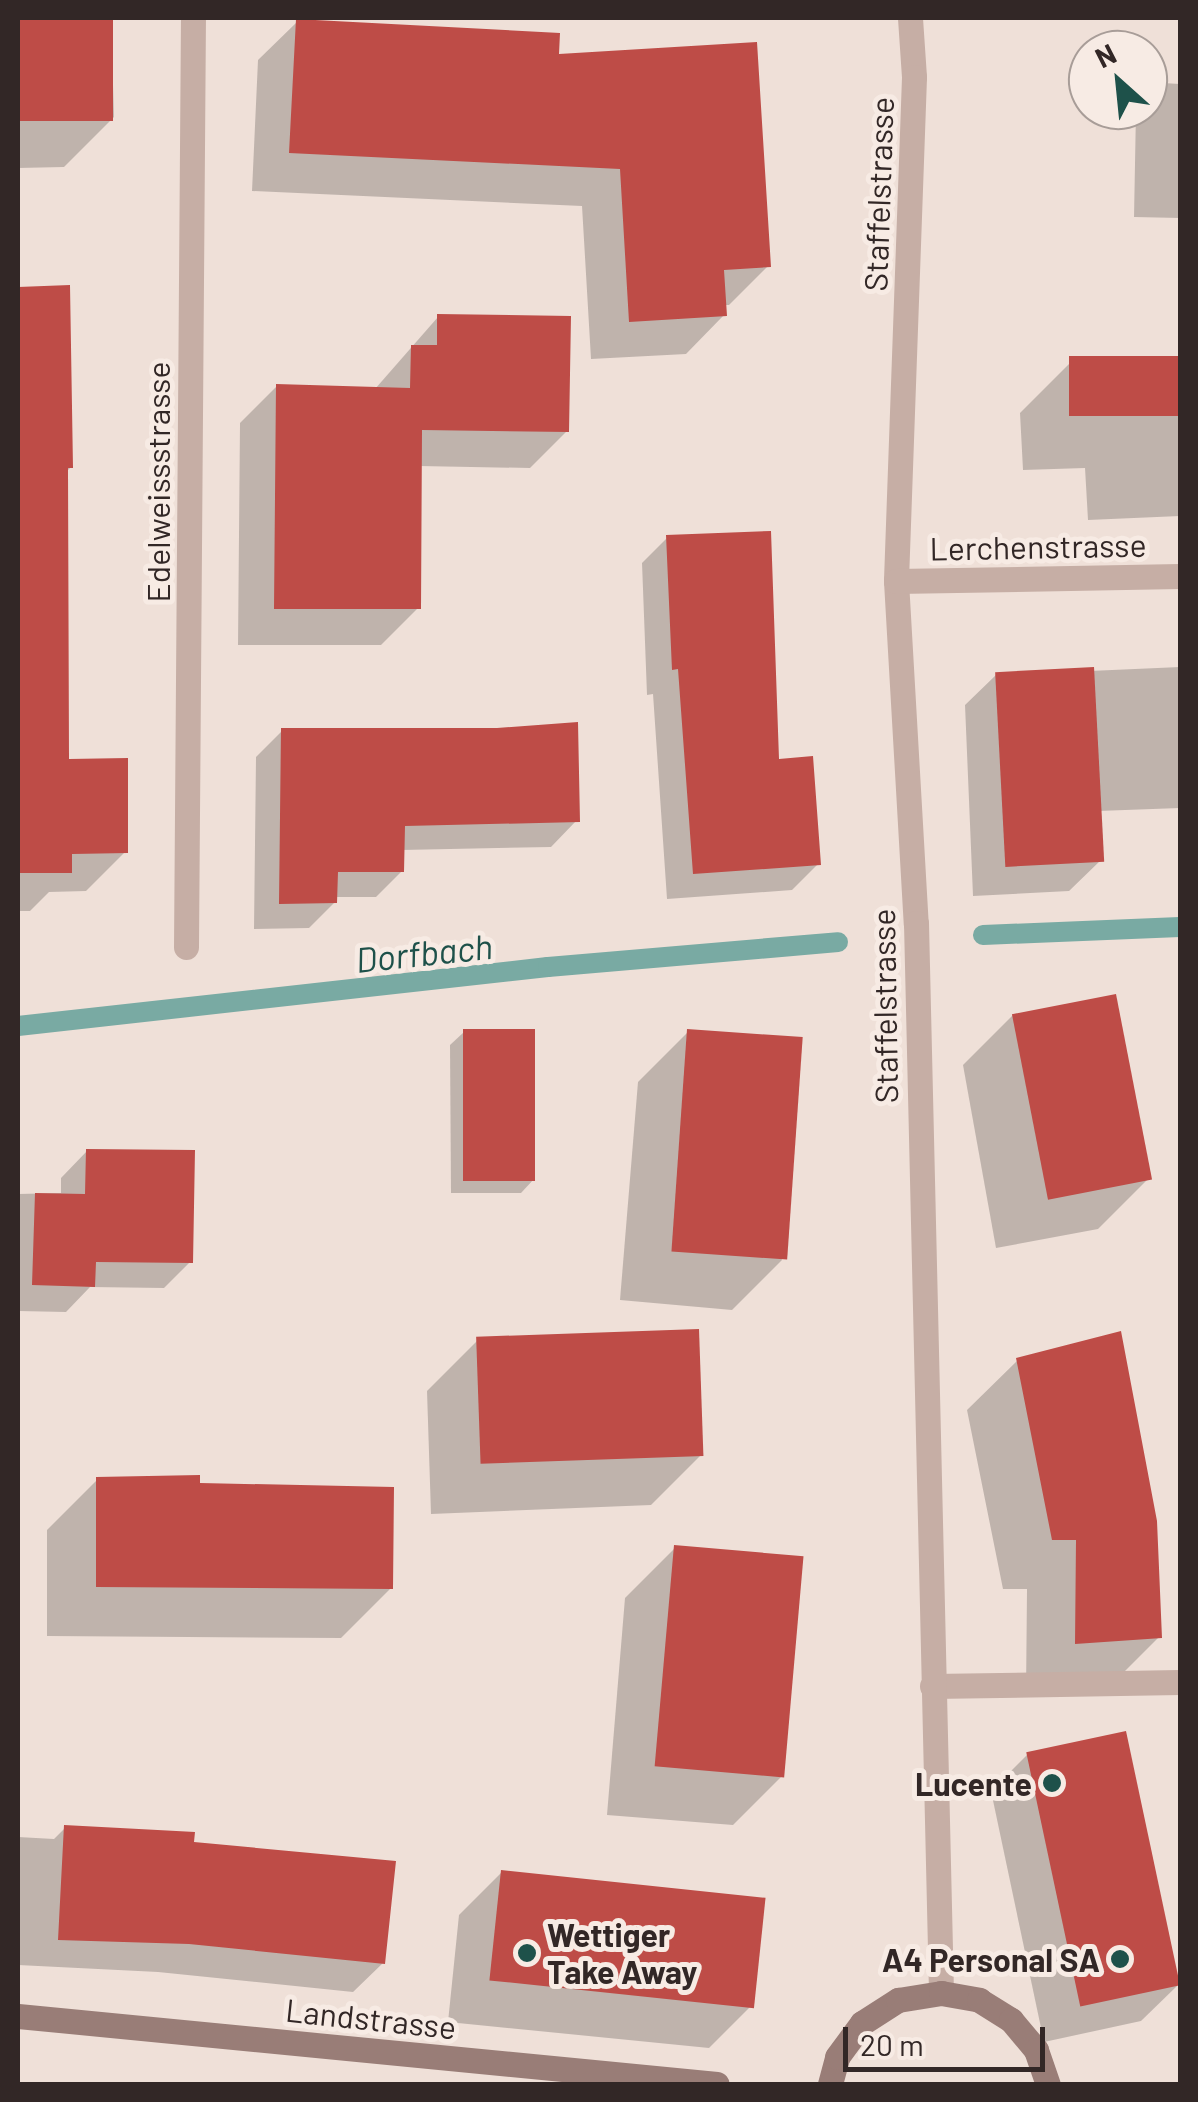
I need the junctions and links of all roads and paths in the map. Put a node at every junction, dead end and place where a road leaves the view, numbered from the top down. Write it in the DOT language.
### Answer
graph roads {
  1 [pos="193,18"];
  2 [pos="910,18"];
  3 [pos="1180,576"];
  4 [pos="896,581"];
  5 [pos="186,947"];
  6 [pos="1180,1682"];
  7 [pos="932,1686"];
  8 [pos="940,1993"];
  9 [pos="18,2016"];
  10 [pos="717,2084"];
  11 [pos="830,2084"];
  12 [pos="1048,2084"];
  1 -- 5 [label="street, Edelweissstrasse"];
  2 -- 4 [label="street, Staffelstrasse"];
  3 -- 4 [label="street, Lerchenstrasse"];
  4 -- 7 [label="street, Staffelstrasse"];
  6 -- 7 [label="street"];
  7 -- 8 [label="street, Staffelstrasse"];
  8 -- 11 [label="main road"];
  8 -- 12 [label="main road"];
  9 -- 10 [label="main road, Landstrasse"];
}
